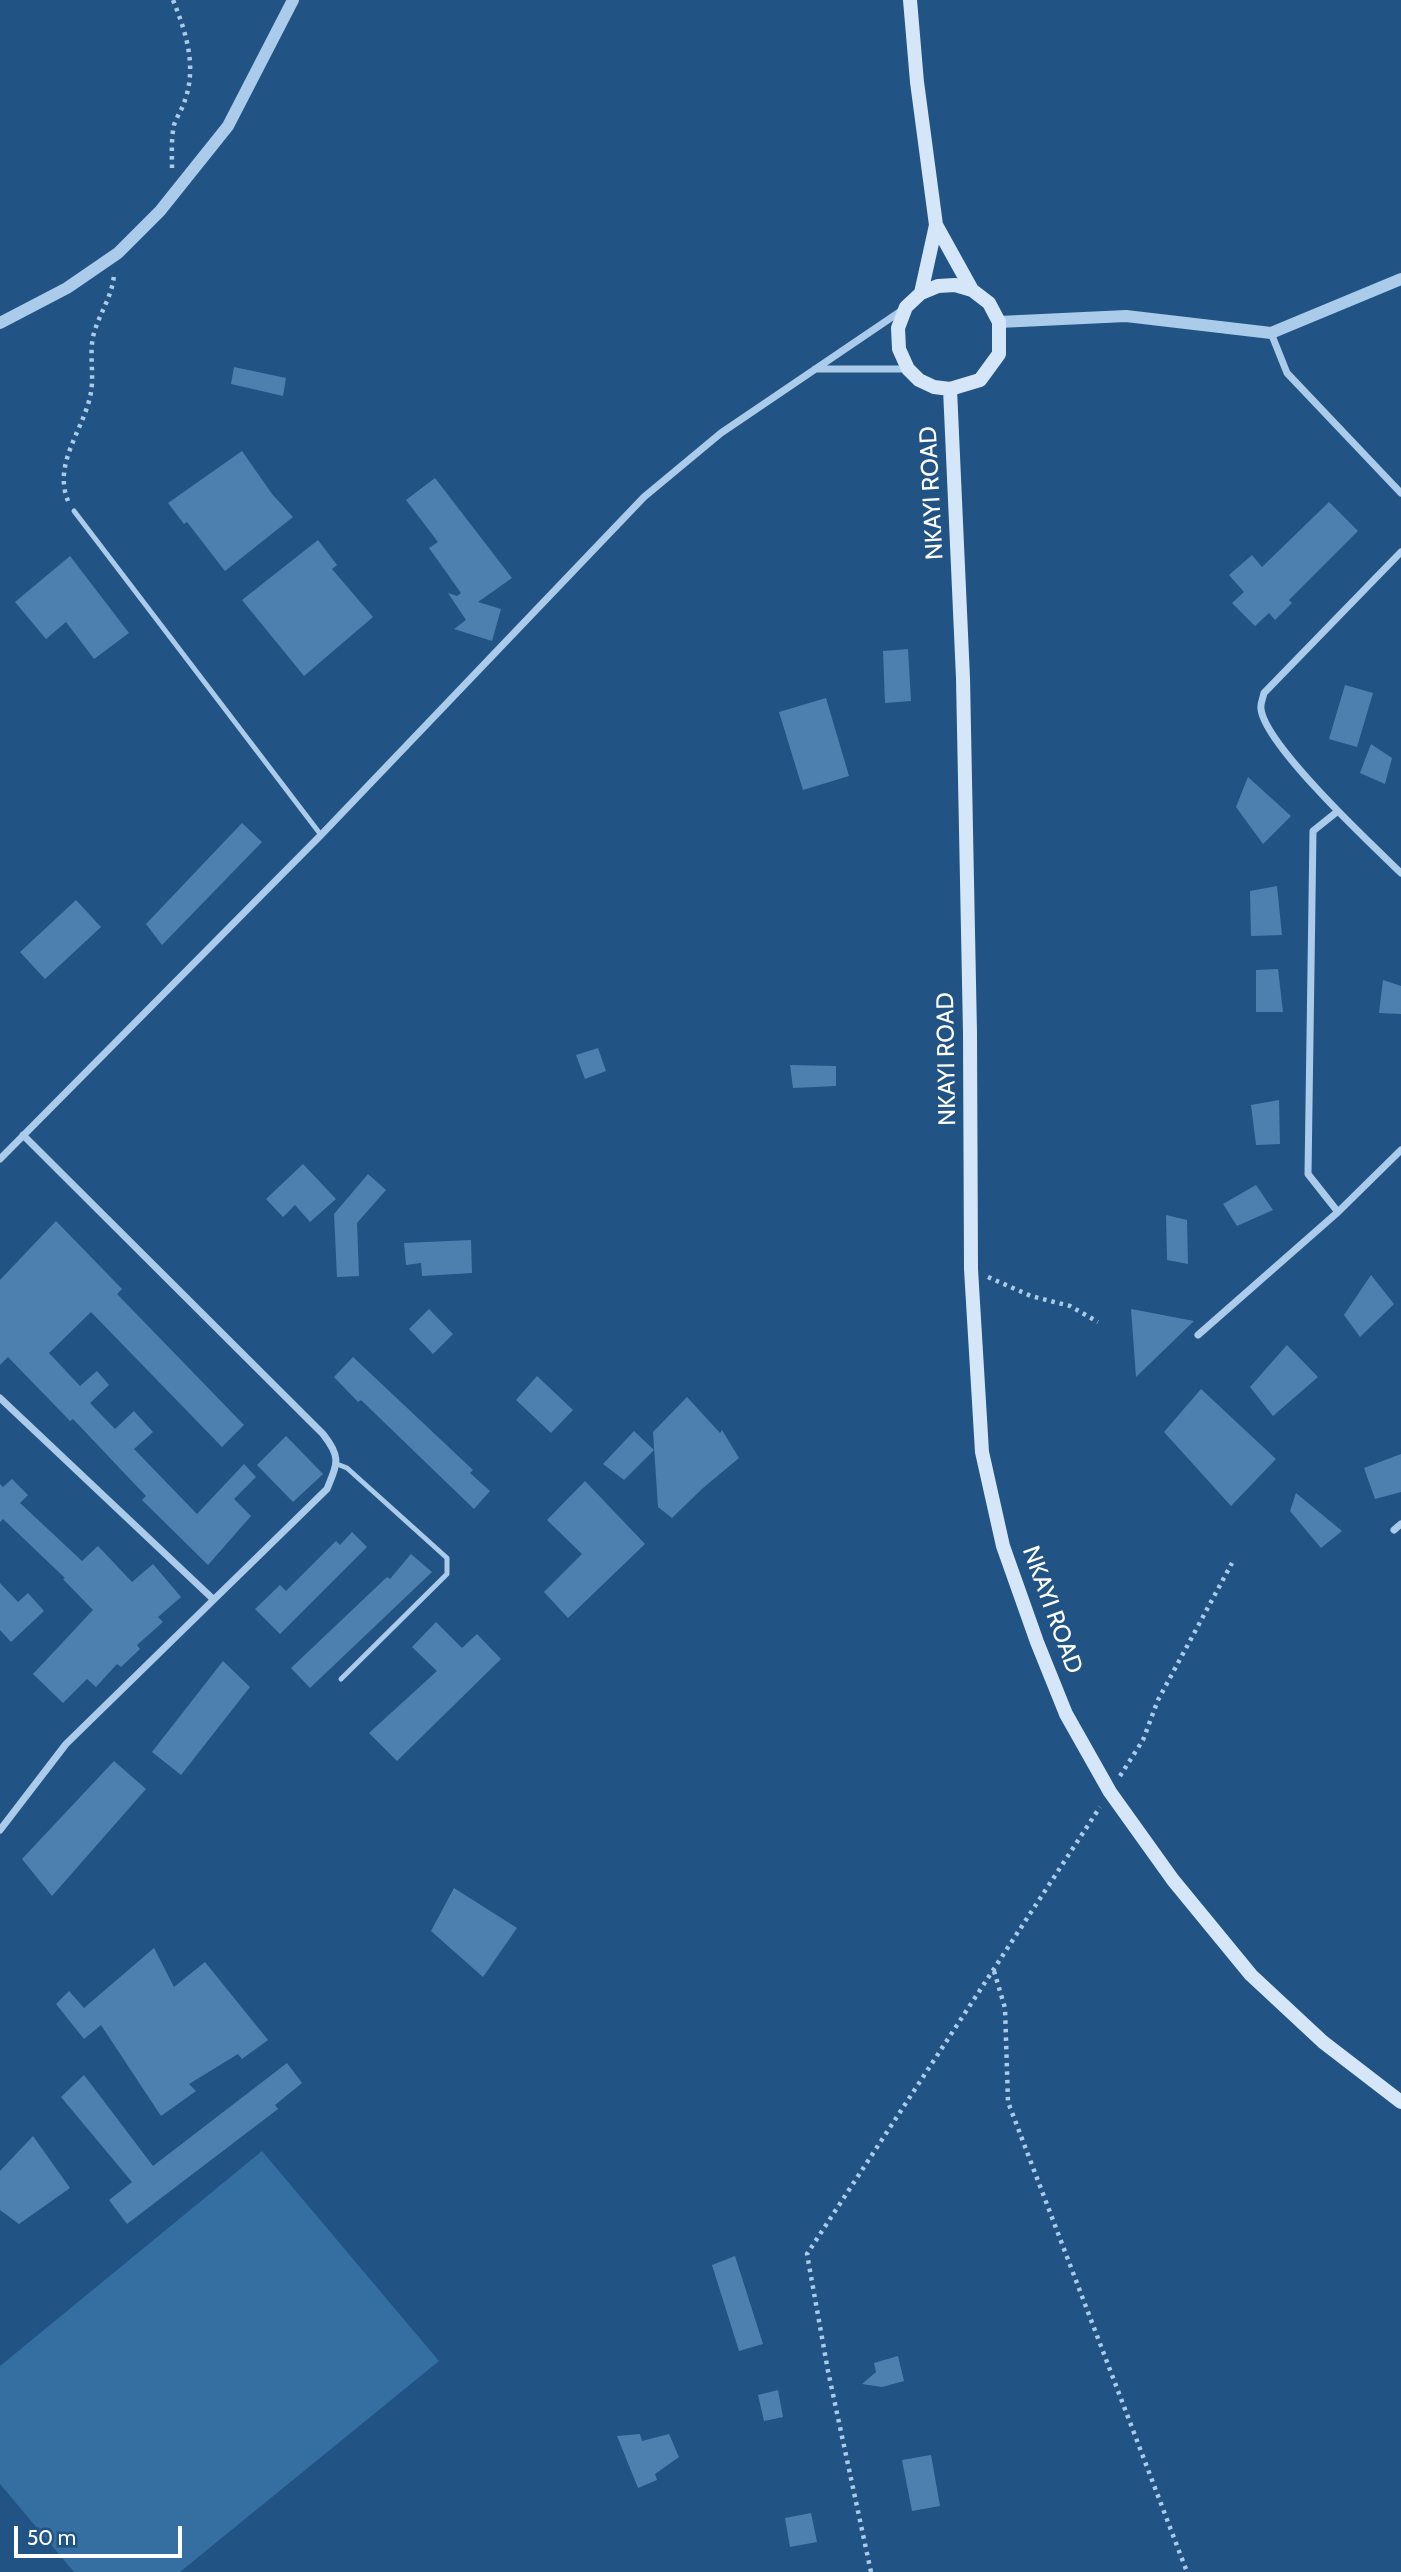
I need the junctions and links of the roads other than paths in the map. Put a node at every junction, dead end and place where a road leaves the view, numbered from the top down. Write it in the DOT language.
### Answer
graph roads {
  1 [pos="293,0"];
  2 [pos="910,0"];
  3 [pos="936,225"];
  4 [pos="1401,279"];
  5 [pos="972,290"];
  6 [pos="921,293"];
  7 [pos="906,307"];
  8 [pos="999,322"];
  9 [pos="0,323"];
  10 [pos="1271,333"];
  11 [pos="815,369"];
  12 [pos="908,369"];
  13 [pos="950,389"];
  14 [pos="1401,493"];
  15 [pos="74,511"];
  16 [pos="1401,552"];
  17 [pos="1338,811"];
  18 [pos="321,835"];
  19 [pos="1401,873"];
  20 [pos="23,1135"];
  21 [pos="1401,1150"];
  22 [pos="0,1159"];
  23 [pos="1338,1212"];
  24 [pos="1198,1335"];
  25 [pos="0,1398"];
  26 [pos="337,1464"];
  27 [pos="1401,1524"];
  28 [pos="1394,1530"];
  29 [pos="213,1599"];
  30 [pos="341,1679"];
  31 [pos="0,1830"];
  32 [pos="1401,2102"];
  1 -- 9 [label="street"];
  2 -- 3 [label="main road"];
  3 -- 5 [label="main road"];
  3 -- 6 [label="main road"];
  4 -- 10 [label="street"];
  5 -- 6 [label="main road"];
  5 -- 8 [label="main road"];
  6 -- 7 [label="main road"];
  7 -- 11 [label="street"];
  7 -- 12 [label="main road"];
  8 -- 10 [label="street"];
  8 -- 13 [label="main road, NKAYI ROAD"];
  10 -- 14 [label="street"];
  11 -- 12 [label="street"];
  11 -- 18 [label="street"];
  12 -- 13 [label="main road, NKAYI ROAD"];
  13 -- 32 [label="main road, NKAYI ROAD"];
  15 -- 18 [label="lane"];
  16 -- 17 [label="street"];
  17 -- 19 [label="street"];
  17 -- 23 [label="street"];
  18 -- 20 [label="street"];
  20 -- 22 [label="street"];
  20 -- 26 [label="street"];
  21 -- 23 [label="street"];
  23 -- 24 [label="street"];
  25 -- 29 [label="street"];
  26 -- 29 [label="street"];
  26 -- 30 [label="lane"];
  27 -- 28 [label="street"];
  29 -- 31 [label="street"];
}
